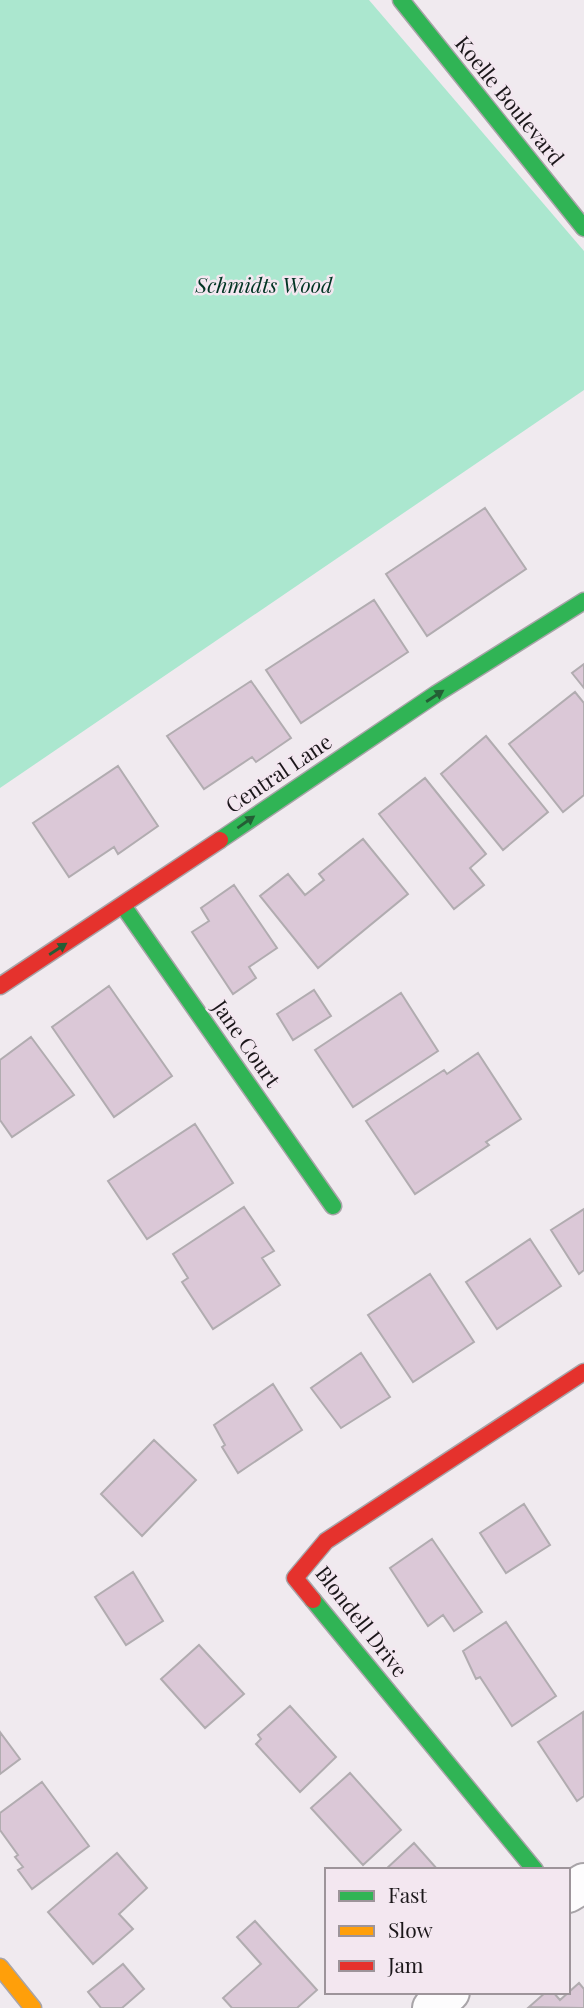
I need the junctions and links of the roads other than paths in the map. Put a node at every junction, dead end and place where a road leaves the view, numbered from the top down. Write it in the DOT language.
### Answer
graph roads {
  1 [pos="401,0"];
  2 [pos="584,228"];
  3 [pos="584,601"];
  4 [pos="124,907"];
  5 [pos="0,986"];
  6 [pos="333,1206"];
  7 [pos="584,1372"];
  8 [pos="533,1868"];
  9 [pos="0,1966"];
  10 [pos="448,1994"];
  11 [pos="33,2008"];
  12 [pos="432,2008"];
  1 -- 2 [label="street, Koelle Boulevard"];
  4 -- 3 [label="street, Central Lane, one-way"];
  5 -- 4 [label="street, Central Lane, one-way"];
  4 -- 6 [label="street, Jane Court"];
  7 -- 8 [label="street, Blondell Drive"];
  9 -- 11 [label="street"];
  10 -- 12 [label="street"];
}
